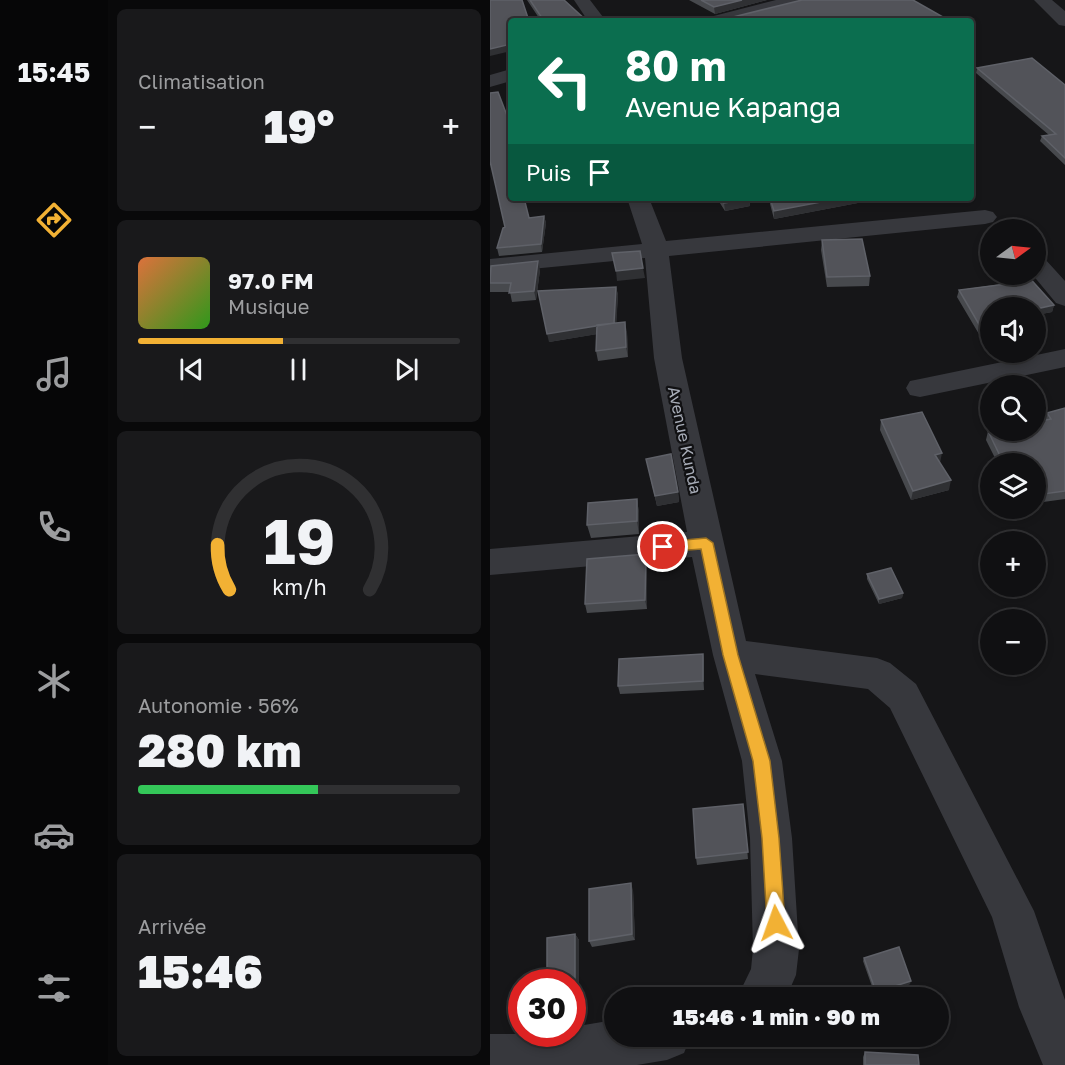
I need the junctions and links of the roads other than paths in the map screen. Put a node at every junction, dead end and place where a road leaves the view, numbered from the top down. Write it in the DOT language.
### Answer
graph roads {
  1 [pos="582,0"];
  2 [pos="1042,0"];
  3 [pos="788,2"];
  4 [pos="595,18"];
  5 [pos="727,18"];
  6 [pos="794,18"];
  7 [pos="1064,21"];
  8 [pos="508,76"];
  9 [pos="490,81"];
  10 [pos="639,201"];
  11 [pos="970,201"];
  12 [pos="989,219"];
  13 [pos="980,224"];
  14 [pos="656,249"];
  15 [pos="490,266"];
  16 [pos="1046,276"];
  17 [pos="1064,298"];
  18 [pos="1064,358"];
  19 [pos="920,387"];
  20 [pos="706,543"];
  21 [pos="490,562"];
  22 [pos="731,655"];
  23 [pos="766,987"];
  24 [pos="604,1046"];
  25 [pos="1064,1060"];
  26 [pos="515,1061"];
  1 -- 4 [label="street"];
  2 -- 7 [label="street"];
  3 -- 5 [label="street"];
  3 -- 6 [label="street"];
  8 -- 9 [label="street"];
  10 -- 14 [label="street, Avenue Kunda"];
  11 -- 12 [label="street"];
  13 -- 14 [label="street"];
  14 -- 15 [label="street"];
  14 -- 20 [label="street, Avenue Kunda"];
  16 -- 17 [label="street"];
  18 -- 19 [label="street"];
  20 -- 21 [label="street"];
  20 -- 22 [label="street, Avenue Kunda"];
  22 -- 23 [label="street, Avenue Kunda"];
  22 -- 25 [label="street"];
  24 -- 26 [label="street"];
}
